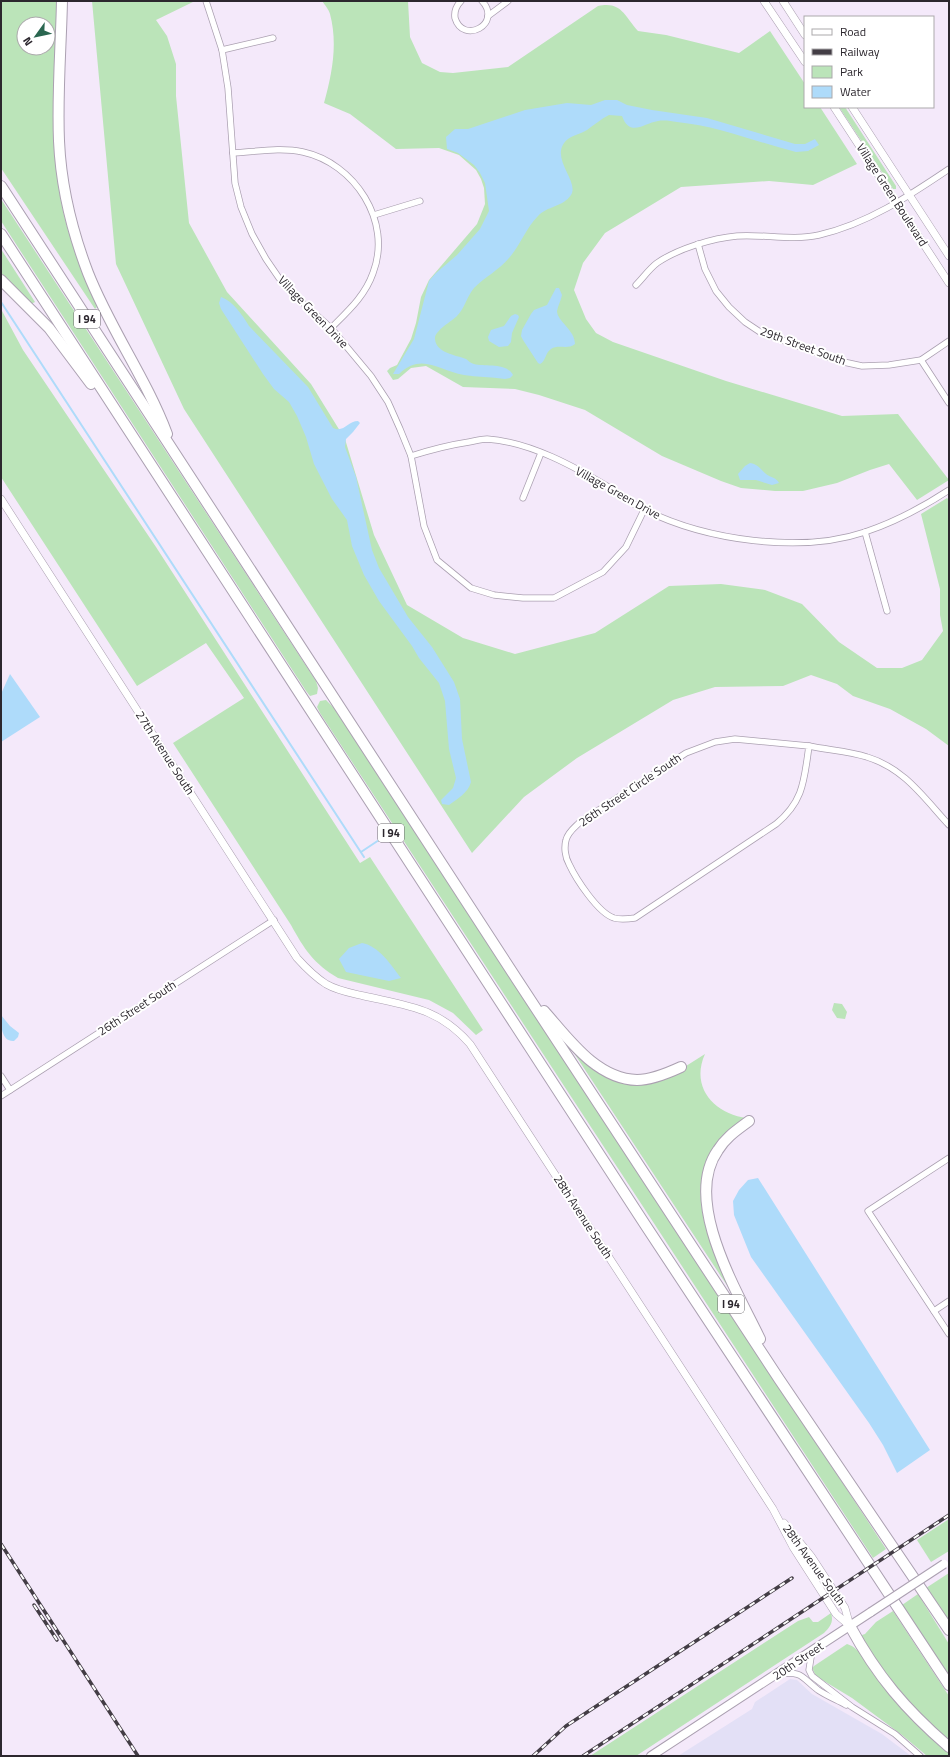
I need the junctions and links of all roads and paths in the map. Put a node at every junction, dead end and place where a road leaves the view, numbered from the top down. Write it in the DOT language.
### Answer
graph roads {
  1 [pos="62,1"];
  2 [pos="206,1"];
  3 [pos="461,1"];
  4 [pos="482,1"];
  5 [pos="508,1"];
  6 [pos="764,1"];
  7 [pos="783,1"];
  8 [pos="488,16"];
  9 [pos="804,32"];
  10 [pos="273,38"];
  11 [pos="222,50"];
  12 [pos="804,61"];
  13 [pos="835,108"];
  14 [pos="853,108"];
  15 [pos="233,153"];
  16 [pos="949,169"];
  17 [pos="1,186"];
  18 [pos="909,196"];
  19 [pos="420,201"];
  20 [pos="898,202"];
  21 [pos="374,215"];
  22 [pos="1,234"];
  23 [pos="698,244"];
  24 [pos="949,256"];
  25 [pos="1,280"];
  26 [pos="949,283"];
  27 [pos="636,285"];
  28 [pos="331,328"];
  29 [pos="949,341"];
  30 [pos="921,360"];
  31 [pos="949,403"];
  32 [pos="138,444"];
  33 [pos="173,451"];
  34 [pos="541,453"];
  35 [pos="410,456"];
  36 [pos="949,490"];
  37 [pos="523,498"];
  38 [pos="1,499"];
  39 [pos="644,510"];
  40 [pos="865,532"];
  41 [pos="887,611"];
  42 [pos="809,746"];
  43 [pos="949,825"];
  44 [pos="274,920"];
  45 [pos="516,978"];
  46 [pos="343,992"];
  47 [pos="681,1067"];
  48 [pos="1,1076"];
  49 [pos="10,1090"];
  50 [pos="1,1096"];
  51 [pos="749,1121"];
  52 [pos="949,1158"];
  53 [pos="949,1301"];
  54 [pos="934,1311"];
  55 [pos="949,1334"];
  56 [pos="780,1378"];
  57 [pos="773,1509"];
  58 [pos="947,1562"];
  59 [pos="850,1626"];
  60 [pos="949,1630"];
  61 [pos="812,1651"];
  62 [pos="779,1674"];
  63 [pos="949,1685"];
  64 [pos="852,1708"];
  65 [pos="949,1747"];
  66 [pos="652,1756"];
  67 [pos="920,1756"];
  1 -- 33 [label="highway"];
  2 -- 11 [label="street, Village Green Drive"];
  3 -- 8 [label="street"];
  4 -- 8 [label="street"];
  5 -- 8 [label="street"];
  6 -- 12 [label="street"];
  7 -- 9 [label="street"];
  10 -- 11 [label="street"];
  11 -- 15 [label="street, Village Green Drive"];
  13 -- 20 [label="street, Village Green Boulevard"];
  14 -- 18 [label="street, Village Green Boulevard"];
  15 -- 21 [label="street"];
  15 -- 28 [label="street, Village Green Drive"];
  16 -- 18 [label="street"];
  17 -- 33 [label="highway, I 94"];
  18 -- 20 [label="street"];
  18 -- 24 [label="street, Village Green Boulevard"];
  19 -- 21 [label="street"];
  20 -- 23 [label="street"];
  20 -- 26 [label="street, Village Green Boulevard"];
  21 -- 28 [label="street"];
  22 -- 32 [label="highway, I 94"];
  23 -- 27 [label="street"];
  23 -- 30 [label="street, 29th Street South"];
  25 -- 32 [label="highway"];
  28 -- 35 [label="street, Village Green Drive"];
  29 -- 30 [label="street, 29th Street South"];
  30 -- 31 [label="street"];
  32 -- 63 [label="highway, I 94"];
  33 -- 45 [label="highway, I 94"];
  34 -- 35 [label="street, Village Green Drive"];
  34 -- 37 [label="street"];
  34 -- 39 [label="street, Village Green Drive"];
  35 -- 39 [label="street"];
  36 -- 40 [label="street, Village Green Drive"];
  38 -- 44 [label="street, 27th Avenue South"];
  39 -- 40 [label="street, Village Green Drive"];
  40 -- 41 [label="street"];
  42 -- 42 [label="street, 26th Street Circle South"];
  42 -- 43 [label="street, 26th Street Circle South"];
  44 -- 46 [label="street, 27th Avenue South"];
  44 -- 49 [label="street, 26th Street South"];
  45 -- 47 [label="highway"];
  45 -- 56 [label="highway, I 94"];
  46 -- 57 [label="street, 28th Avenue South"];
  48 -- 49 [label="street"];
  49 -- 50 [label="street, 26th Street South"];
  51 -- 56 [label="highway"];
  52 -- 54 [label="street"];
  53 -- 54 [label="street"];
  54 -- 55 [label="street"];
  56 -- 60 [label="highway, I 94"];
  57 -- 59 [label="street, 28th Avenue South"];
  57 -- 59 [label="street, 28th Avenue South"];
  58 -- 59 [label="main road, 20th Street, bridge"];
  59 -- 61 [label="main road, 20th Street"];
  59 -- 65 [label="highway"];
  61 -- 62 [label="main road, 20th Street"];
  61 -- 64 [label="street"];
  62 -- 64 [label="street"];
  62 -- 66 [label="main road, 20th Street"];
  64 -- 67 [label="street"];
}
